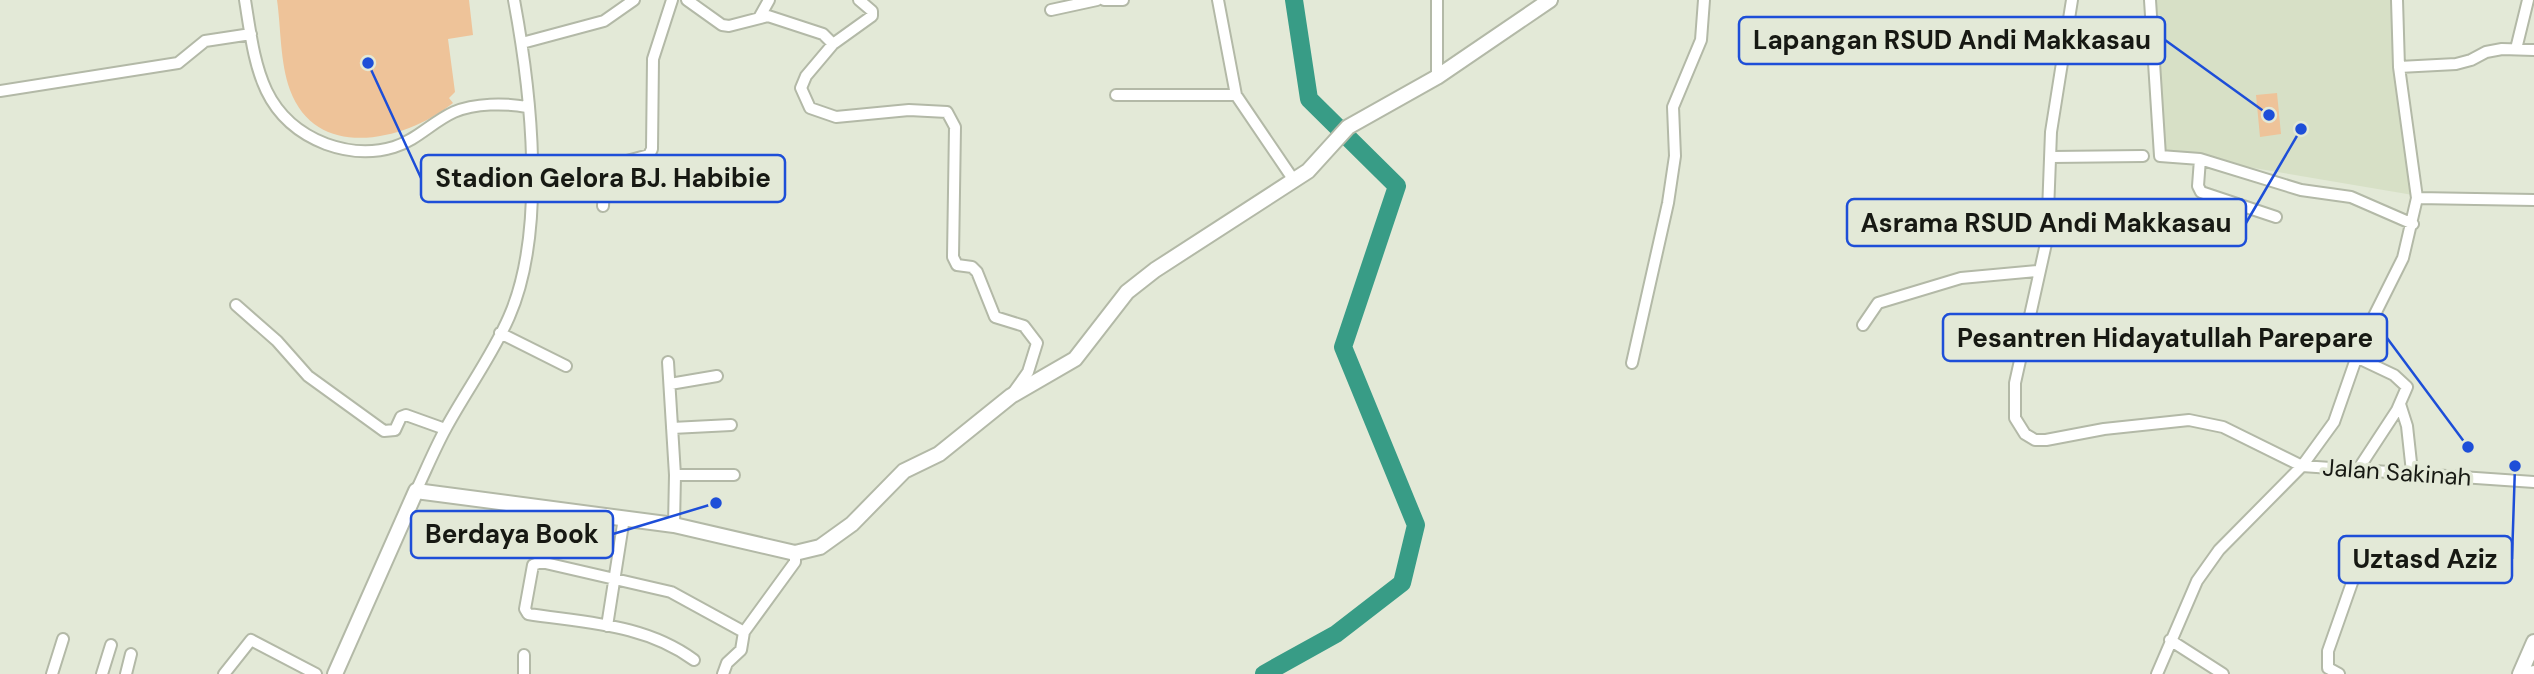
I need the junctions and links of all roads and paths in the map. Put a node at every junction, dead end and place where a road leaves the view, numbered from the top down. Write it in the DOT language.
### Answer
graph roads {
  1 [pos="245,0"];
  2 [pos="514,0"];
  3 [pos="634,0"];
  4 [pos="672,0"];
  5 [pos="687,0"];
  6 [pos="769,0"];
  7 [pos="859,0"];
  8 [pos="1097,0"];
  9 [pos="1104,0"];
  10 [pos="1124,0"];
  11 [pos="1218,0"];
  12 [pos="1437,0"];
  13 [pos="1550,0"];
  14 [pos="1704,0"];
  15 [pos="2072,0"];
  16 [pos="2151,0"];
  17 [pos="2396,0"];
  18 [pos="2528,0"];
  19 [pos="1051,10"];
  20 [pos="759,18"];
  21 [pos="251,34"];
  22 [pos="522,43"];
  23 [pos="833,44"];
  24 [pos="2516,49"];
  25 [pos="2534,50"];
  26 [pos="2399,67"];
  27 [pos="1437,77"];
  28 [pos="0,91"];
  29 [pos="1116,95"];
  30 [pos="1236,95"];
  31 [pos="527,107"];
  32 [pos="2143,156"];
  33 [pos="2052,157"];
  34 [pos="2200,159"];
  35 [pos="1293,179"];
  36 [pos="2417,198"];
  37 [pos="2534,200"];
  38 [pos="603,206"];
  39 [pos="2276,217"];
  40 [pos="2413,224"];
  41 [pos="2037,271"];
  42 [pos="236,305"];
  43 [pos="1863,325"];
  44 [pos="500,333"];
  45 [pos="2356,357"];
  46 [pos="668,362"];
  47 [pos="1632,363"];
  48 [pos="566,366"];
  49 [pos="717,376"];
  50 [pos="670,384"];
  51 [pos="1011,396"];
  52 [pos="2400,404"];
  53 [pos="731,425"];
  54 [pos="672,428"];
  55 [pos="445,429"];
  56 [pos="2302,466"];
  57 [pos="2359,468"];
  58 [pos="2412,472"];
  59 [pos="675,475"];
  60 [pos="734,475"];
  61 [pos="2534,482"];
  62 [pos="416,491"];
  63 [pos="624,518"];
  64 [pos="674,525"];
  65 [pos="795,553"];
  66 [pos="2354,577"];
  67 [pos="614,579"];
  68 [pos="607,626"];
  69 [pos="744,632"];
  70 [pos="63,639"];
  71 [pos="2171,640"];
  72 [pos="2534,642"];
  73 [pos="111,645"];
  74 [pos="131,654"];
  75 [pos="524,655"];
  76 [pos="694,660"];
  77 [pos="52,674"];
  78 [pos="102,674"];
  79 [pos="126,674"];
  80 [pos="224,674"];
  81 [pos="316,674"];
  82 [pos="335,674"];
  83 [pos="524,674"];
  84 [pos="723,674"];
  85 [pos="2157,674"];
  86 [pos="2223,674"];
  87 [pos="2339,674"];
  88 [pos="2520,674"];
  1 -- 21 [label="street"];
  2 -- 22 [label="street"];
  3 -- 22 [label="street"];
  4 -- 38 [label="street"];
  5 -- 20 [label="street"];
  6 -- 20 [label="street"];
  7 -- 23 [label="street"];
  8 -- 19 [label="street"];
  9 -- 10 [label="street"];
  11 -- 30 [label="street"];
  12 -- 27 [label="street"];
  13 -- 27 [label="street"];
  14 -- 47 [label="street"];
  15 -- 33 [label="street"];
  16 -- 34 [label="street"];
  17 -- 26 [label="street"];
  18 -- 24 [label="street"];
  20 -- 23 [label="street"];
  21 -- 28 [label="street"];
  21 -- 31 [label="street"];
  22 -- 31 [label="street"];
  23 -- 51 [label="street"];
  24 -- 25 [label="street"];
  24 -- 26 [label="street"];
  26 -- 36 [label="street"];
  27 -- 35 [label="street"];
  29 -- 30 [label="street"];
  30 -- 35 [label="street"];
  31 -- 44 [label="street"];
  32 -- 33 [label="street"];
  33 -- 41 [label="street"];
  34 -- 39 [label="street"];
  34 -- 40 [label="street"];
  35 -- 51 [label="street"];
  36 -- 37 [label="street"];
  36 -- 40 [label="street"];
  40 -- 45 [label="street"];
  41 -- 43 [label="street"];
  41 -- 56 [label="street"];
  42 -- 55 [label="street"];
  44 -- 48 [label="street"];
  44 -- 55 [label="street"];
  45 -- 52 [label="street"];
  45 -- 56 [label="street"];
  46 -- 50 [label="street"];
  49 -- 50 [label="street"];
  50 -- 54 [label="street"];
  51 -- 65 [label="street"];
  52 -- 57 [label="street"];
  52 -- 58 [label="street"];
  53 -- 54 [label="street"];
  54 -- 59 [label="street"];
  55 -- 62 [label="street"];
  56 -- 57 [label="street, Jalan Sakinah"];
  56 -- 71 [label="street"];
  57 -- 58 [label="street, Jalan Sakinah"];
  58 -- 61 [label="street, Jalan Sakinah"];
  59 -- 60 [label="street"];
  59 -- 64 [label="street"];
  62 -- 63 [label="street"];
  62 -- 82 [label="street"];
  63 -- 64 [label="street"];
  63 -- 67 [label="street"];
  64 -- 65 [label="street"];
  65 -- 69 [label="street"];
  66 -- 87 [label="street"];
  67 -- 68 [label="street"];
  67 -- 68 [label="street"];
  67 -- 69 [label="street"];
  68 -- 76 [label="street"];
  69 -- 84 [label="street"];
  70 -- 77 [label="street"];
  71 -- 85 [label="street"];
  71 -- 86 [label="street"];
  72 -- 88 [label="street"];
  73 -- 78 [label="street"];
  74 -- 79 [label="street"];
  75 -- 83 [label="street"];
  80 -- 81 [label="street"];
}
